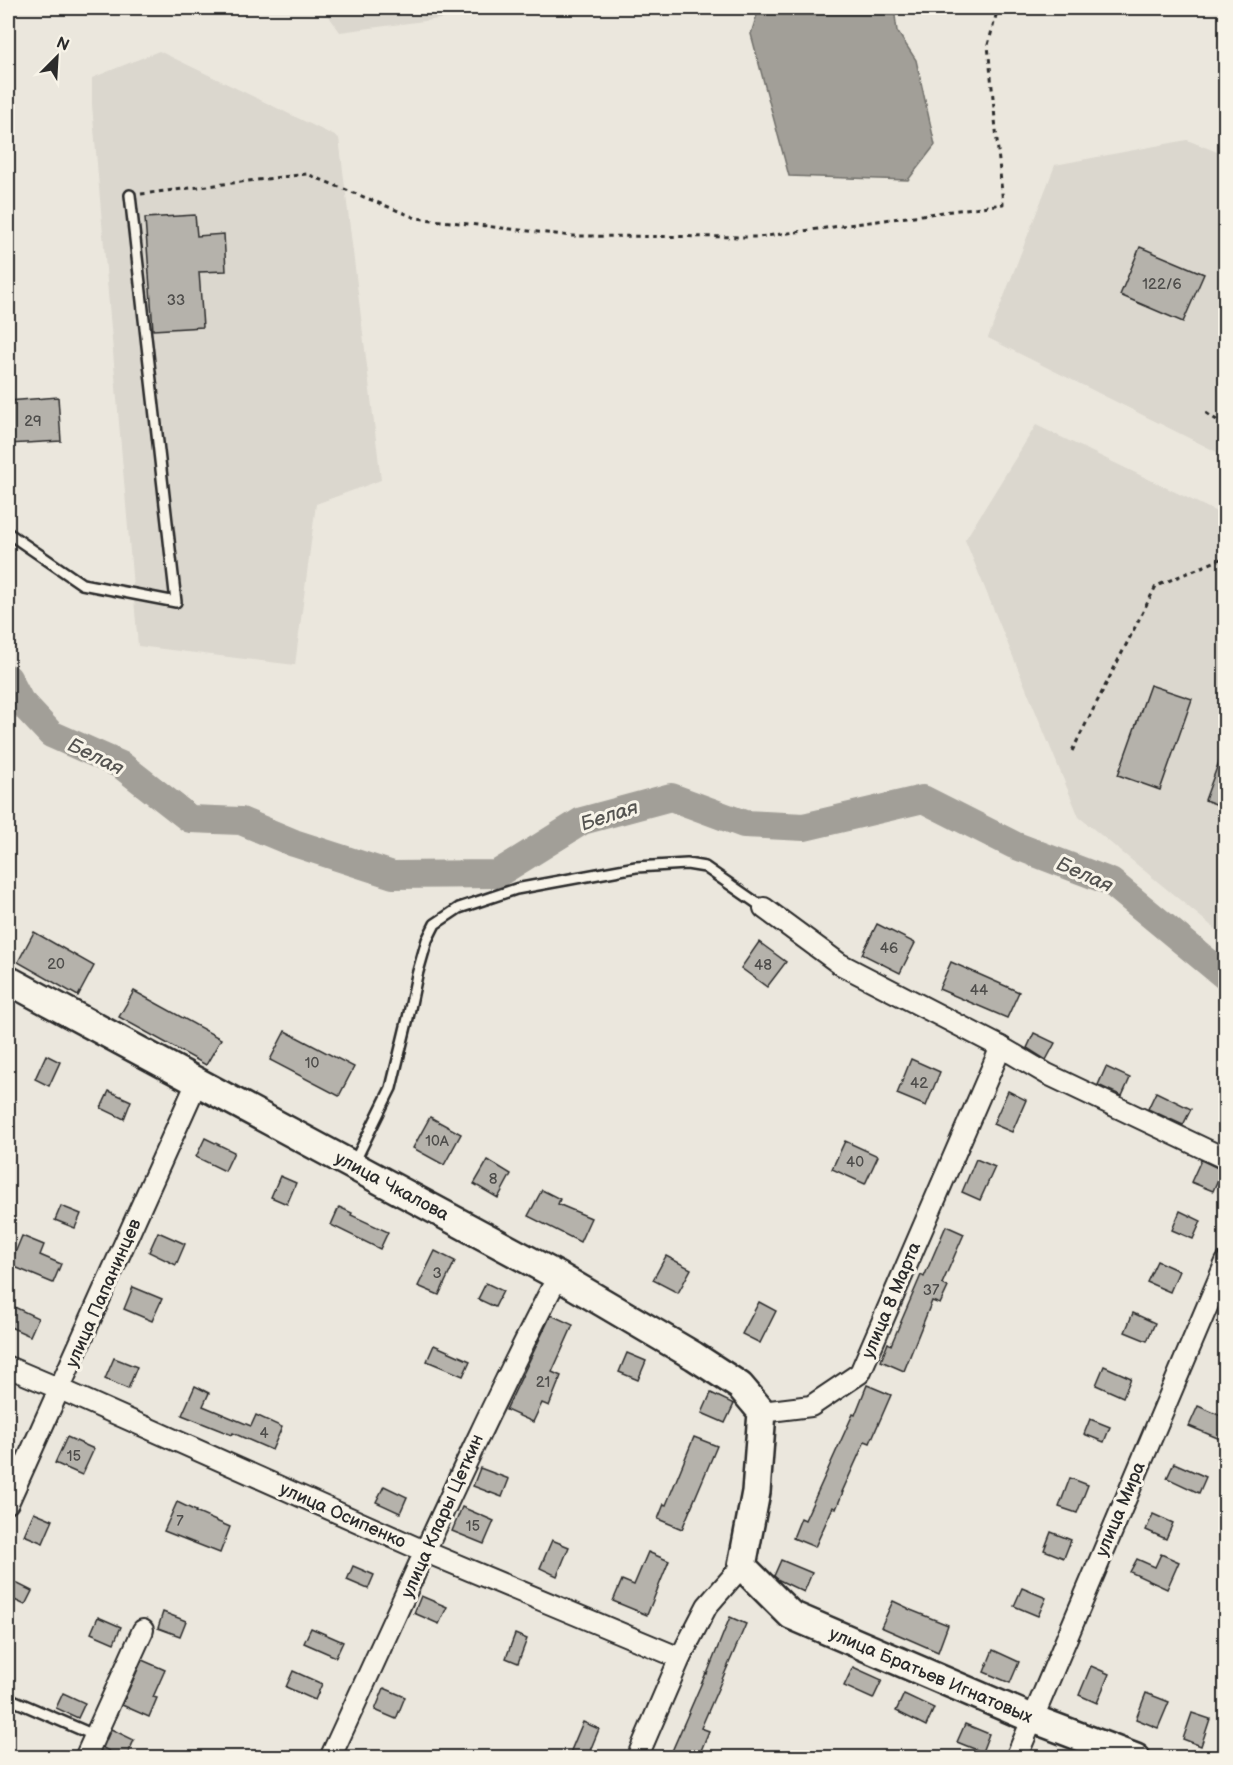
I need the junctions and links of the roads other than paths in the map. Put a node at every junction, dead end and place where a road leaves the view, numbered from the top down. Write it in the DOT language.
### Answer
graph roads {
  1 [pos="130,195"];
  2 [pos="8,533"];
  3 [pos="764,908"];
  4 [pos="8,980"];
  5 [pos="1001,1047"];
  6 [pos="197,1082"];
  7 [pos="1226,1159"];
  8 [pos="353,1165"];
  9 [pos="1226,1262"];
  10 [pos="558,1276"];
  11 [pos="8,1367"];
  12 [pos="60,1389"];
  13 [pos="762,1412"];
  14 [pos="8,1503"];
  15 [pos="426,1552"];
  16 [pos="742,1566"];
  17 [pos="143,1630"];
  18 [pos="680,1658"];
  19 [pos="8,1698"];
  20 [pos="1031,1718"];
  21 [pos="96,1736"];
  22 [pos="86,1758"];
  23 [pos="330,1758"];
  24 [pos="638,1758"];
  25 [pos="1016,1758"];
  26 [pos="1136,1758"];
  1 -- 2 [label="lane"];
  3 -- 5 [label="street"];
  3 -- 8 [label="lane"];
  4 -- 6 [label="street, улица Чкалова"];
  5 -- 7 [label="street"];
  5 -- 13 [label="street, улица 8 Марта"];
  6 -- 8 [label="street, улица Чкалова"];
  6 -- 12 [label="street, улица Папанинцев"];
  8 -- 10 [label="street, улица Чкалова"];
  9 -- 20 [label="street, улица Мира"];
  10 -- 13 [label="street, улица Чкалова"];
  10 -- 15 [label="street, улица Клары Цеткин"];
  11 -- 12 [label="street, улица Осипенко"];
  12 -- 14 [label="street, улица Папанинцев"];
  12 -- 15 [label="street, улица Осипенко"];
  13 -- 16 [label="street"];
  15 -- 18 [label="street, улица Осипенко"];
  15 -- 23 [label="street, улица Клары Цеткин"];
  16 -- 18 [label="street"];
  16 -- 20 [label="street, улица Братьев Игнатовых"];
  17 -- 21 [label="street"];
  18 -- 24 [label="street"];
  19 -- 21 [label="lane"];
  20 -- 25 [label="street, улица Мира"];
  20 -- 26 [label="street, улица Братьев Игнатовых"];
  21 -- 22 [label="street"];
}
